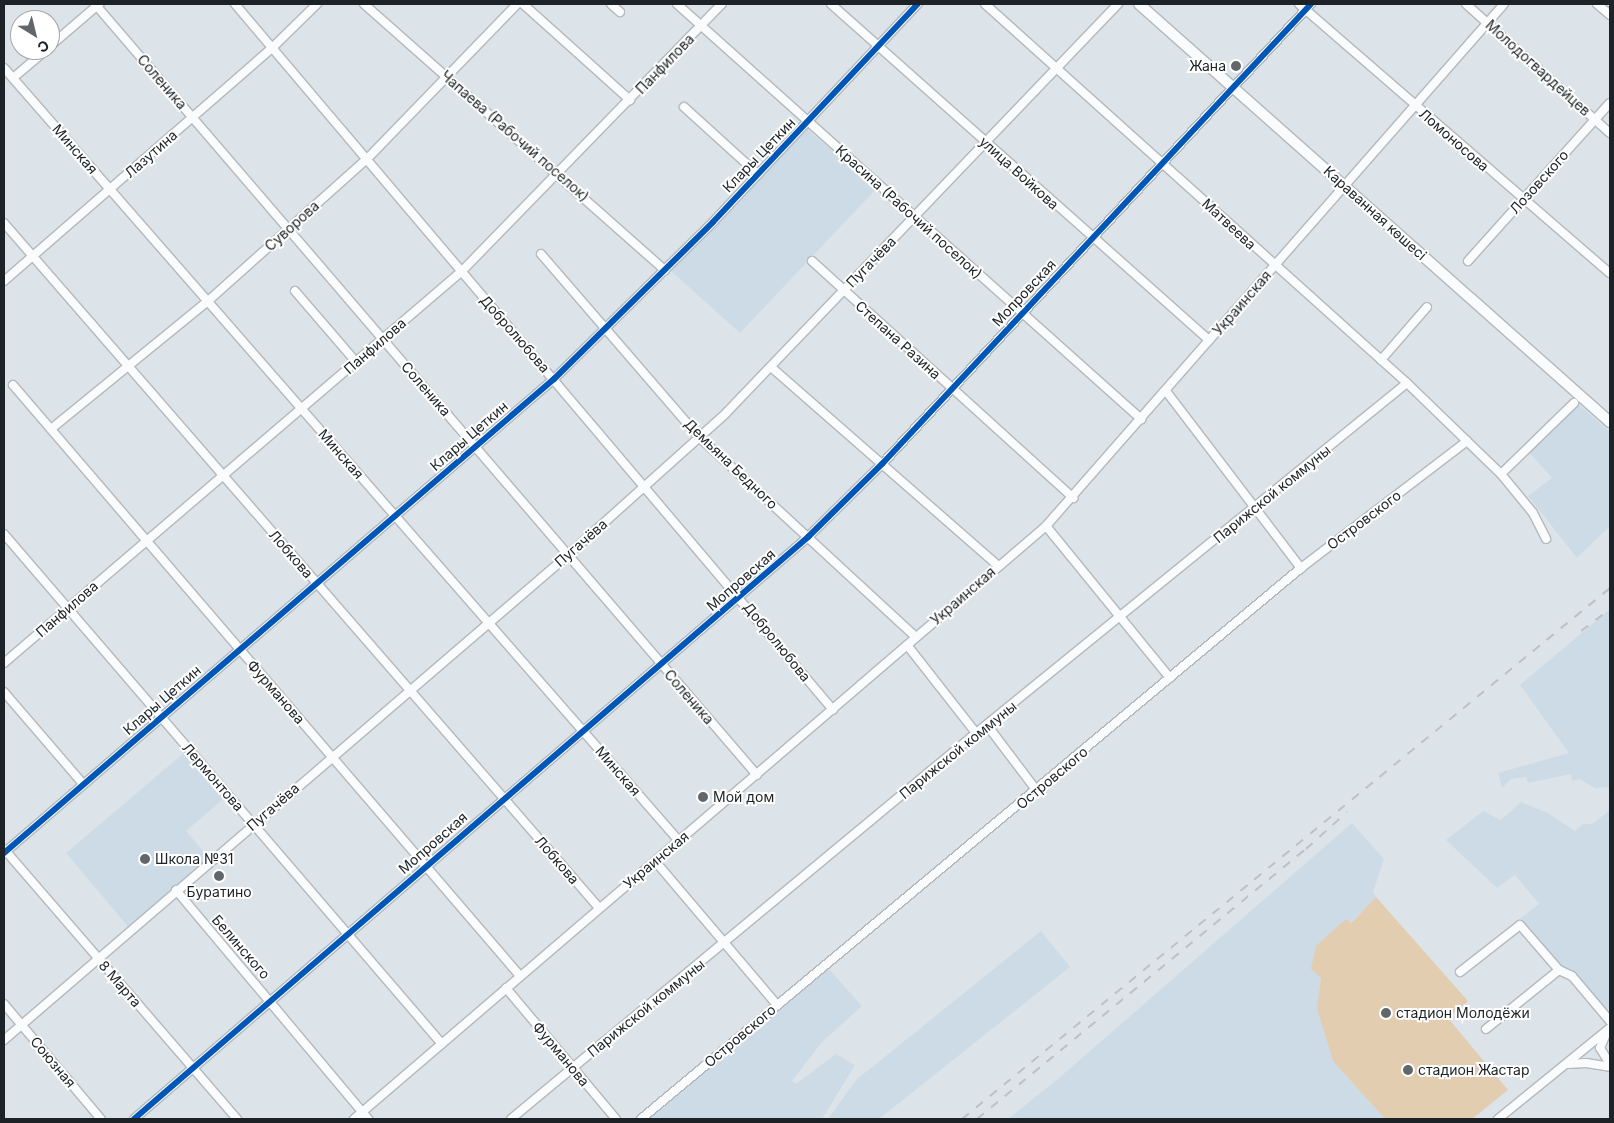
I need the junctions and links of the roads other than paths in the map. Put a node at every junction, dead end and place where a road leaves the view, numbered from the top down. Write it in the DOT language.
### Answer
graph roads {
  1 [pos="97,4"];
  2 [pos="235,4"];
  3 [pos="318,4"];
  4 [pos="364,4"];
  5 [pos="518,4"];
  6 [pos="523,4"];
  7 [pos="611,4"];
  8 [pos="677,4"];
  9 [pos="722,4"];
  10 [pos="831,4"];
  11 [pos="918,4"];
  12 [pos="985,4"];
  13 [pos="1118,4"];
  14 [pos="1139,4"];
  15 [pos="1466,4"];
  16 [pos="1504,4"];
  17 [pos="1597,4"];
  18 [pos="1305,6"];
  19 [pos="620,12"];
  20 [pos="1610,15"];
  21 [pos="1488,23"];
  22 [pos="701,26"];
  23 [pos="60,37"];
  24 [pos="878,46"];
  25 [pos="272,48"];
  26 [pos="34,60"];
  27 [pos="4,68"];
  28 [pos="1056,68"];
  29 [pos="447,76"];
  30 [pos="13,78"];
  31 [pos="1234,88"];
  32 [pos="630,100"];
  33 [pos="1610,102"];
  34 [pos="1414,105"];
  35 [pos="684,107"];
  36 [pos="192,118"];
  37 [pos="1595,119"];
  38 [pos="808,122"];
  39 [pos="1610,132"];
  40 [pos="985,142"];
  41 [pos="367,159"];
  42 [pos="1164,163"];
  43 [pos="558,174"];
  44 [pos="758,174"];
  45 [pos="1343,185"];
  46 [pos="110,189"];
  47 [pos="1522,200"];
  48 [pos="914,217"];
  49 [pos="4,223"];
  50 [pos="288,229"];
  51 [pos="1092,239"];
  52 [pos="541,254"];
  53 [pos="32,256"];
  54 [pos="812,261"];
  55 [pos="1468,261"];
  56 [pos="1274,265"];
  57 [pos="665,270"];
  58 [pos="462,271"];
  59 [pos="1610,273"];
  60 [pos="4,281"];
  61 [pos="295,291"];
  62 [pos="843,291"];
  63 [pos="208,301"];
  64 [pos="1427,307"];
  65 [pos="1022,313"];
  66 [pos="606,330"];
  67 [pos="382,339"];
  68 [pos="1209,340"];
  69 [pos="1381,360"];
  70 [pos="356,362"];
  71 [pos="128,366"];
  72 [pos="771,366"];
  73 [pos="554,379"];
  74 [pos="1407,384"];
  75 [pos="12,385"];
  76 [pos="952,388"];
  77 [pos="1166,391"];
  78 [pos="1574,403"];
  79 [pos="301,408"];
  80 [pos="1141,419"];
  81 [pos="1610,422"];
  82 [pos="51,429"];
  83 [pos="699,437"];
  84 [pos="1467,441"];
  85 [pos="475,447"];
  86 [pos="882,464"];
  87 [pos="1501,474"];
  88 [pos="223,475"];
  89 [pos="645,486"];
  90 [pos="1074,498"];
  91 [pos="1256,508"];
  92 [pos="395,516"];
  93 [pos="1046,526"];
  94 [pos="4,534"];
  95 [pos="808,537"];
  96 [pos="1546,539"];
  97 [pos="146,541"];
  98 [pos="568,555"];
  99 [pos="997,565"];
  100 [pos="1301,568"];
  101 [pos="316,583"];
  102 [pos="741,598"];
  103 [pos="68,608"];
  104 [pos="1122,618"];
  105 [pos="488,622"];
  106 [pos="916,637"];
  107 [pos="906,646"];
  108 [pos="240,649"];
  109 [pos="4,662"];
  110 [pos="659,663"];
  111 [pos="1170,678"];
  112 [pos="409,690"];
  113 [pos="4,692"];
  114 [pos="833,710"];
  115 [pos="161,717"];
  116 [pos="987,725"];
  117 [pos="583,732"];
  118 [pos="976,733"];
  119 [pos="331,756"];
  120 [pos="757,774"];
  121 [pos="83,784"];
  122 [pos="1037,791"];
  123 [pos="503,799"];
  124 [pos="253,824"];
  125 [pos="679,841"];
  126 [pos="4,851"];
  127 [pos="655,861"];
  128 [pos="426,866"];
  129 [pos="176,890"];
  130 [pos="599,908"];
  131 [pos="348,934"];
  132 [pos="725,944"];
  133 [pos="98,958"];
  134 [pos="1560,970"];
  135 [pos="1460,972"];
  136 [pos="520,976"];
  137 [pos="506,988"];
  138 [pos="271,1001"];
  139 [pos="4,1004"];
  140 [pos="777,1005"];
  141 [pos="1610,1021"];
  142 [pos="22,1025"];
  143 [pos="1610,1028"];
  144 [pos="1486,1029"];
  145 [pos="4,1040"];
  146 [pos="442,1044"];
  147 [pos="1565,1065"];
  148 [pos="1610,1065"];
  149 [pos="193,1068"];
  150 [pos="573,1068"];
  151 [pos="364,1111"];
  152 [pos="101,1119"];
  153 [pos="134,1119"];
  154 [pos="237,1119"];
  155 [pos="354,1119"];
  156 [pos="368,1119"];
  157 [pos="511,1119"];
  158 [pos="616,1119"];
  159 [pos="641,1119"];
  160 [pos="1498,1119"];
  1 -- 23 [label="street"];
  1 -- 36 [label="street, Соленика"];
  2 -- 25 [label="street, Добролюбова"];
  3 -- 25 [label="street, Лазутина"];
  4 -- 29 [label="street, Чапаева (Рабочий поселок)"];
  5 -- 29 [label="street, Суворова"];
  6 -- 32 [label="street"];
  7 -- 19 [label="street"];
  8 -- 22 [label="street, Красина (Рабочий поселок)"];
  9 -- 22 [label="street, Панфилова"];
  10 -- 24 [label="street, улица Войкова"];
  11 -- 24 [label="street, Клары Цеткин"];
  12 -- 28 [label="street, Матвеева"];
  13 -- 28 [label="street, Пугачёва"];
  14 -- 31 [label="main road, Караванная көшесі"];
  15 -- 21 [label="street, Молодогвардейцев"];
  16 -- 21 [label="street, Украинская"];
  17 -- 20 [label="street"];
  18 -- 31 [label="street, Мопровская"];
  18 -- 34 [label="street, Ломоносова"];
  21 -- 34 [label="street, Украинская"];
  21 -- 37 [label="street, Молодогвардейцев"];
  22 -- 32 [label="street, Панфилова"];
  22 -- 38 [label="street, Красина (Рабочий поселок)"];
  24 -- 38 [label="street, Клары Цеткин"];
  24 -- 40 [label="street, улица Войкова"];
  25 -- 36 [label="street, Лазутина"];
  25 -- 41 [label="street, Добролюбова"];
  26 -- 30 [label="street"];
  27 -- 30 [label="street, Минская"];
  28 -- 40 [label="street, Пугачёва"];
  28 -- 42 [label="street, Матвеева"];
  29 -- 41 [label="street, Суворова"];
  29 -- 43 [label="street, Чапаева (Рабочий поселок)"];
  30 -- 46 [label="street, Минская"];
  31 -- 42 [label="street, Мопровская"];
  31 -- 45 [label="main road, Караванная көшесі"];
  32 -- 43 [label="street, Панфилова"];
  33 -- 37 [label="street, Лозовского"];
  34 -- 45 [label="street, Украинская"];
  34 -- 47 [label="street, Ломоносова"];
  35 -- 44 [label="street"];
  36 -- 46 [label="street, Лазутина"];
  36 -- 50 [label="street, Соленика"];
  37 -- 39 [label="street, Молодогвардейцев"];
  37 -- 47 [label="street, Лозовского"];
  38 -- 44 [label="street, Клары Цеткин"];
  38 -- 48 [label="street, Красина (Рабочий поселок)"];
  40 -- 48 [label="street, Пугачёва"];
  40 -- 51 [label="street, улица Войкова"];
  41 -- 50 [label="street, Суворова"];
  41 -- 58 [label="street, Добролюбова"];
  42 -- 51 [label="street, Мопровская"];
  42 -- 56 [label="street, Матвеева"];
  43 -- 57 [label="street, Чапаева (Рабочий поселок)"];
  43 -- 58 [label="street, Панфилова"];
  44 -- 57 [label="street, Клары Цеткин"];
  45 -- 56 [label="street, Украинская"];
  45 -- 81 [label="main road, Караванная көшесі"];
  46 -- 53 [label="street, Лазутина"];
  46 -- 63 [label="street, Минская"];
  47 -- 55 [label="street, Лозовского"];
  47 -- 59 [label="street, Ломоносова"];
  48 -- 62 [label="street, Пугачёва"];
  48 -- 65 [label="street, Красина (Рабочий поселок)"];
  49 -- 53 [label="street, Лобкова"];
  50 -- 63 [label="street, Суворова"];
  50 -- 67 [label="street, Соленика"];
  51 -- 65 [label="street, Мопровская"];
  51 -- 68 [label="street, улица Войкова"];
  52 -- 66 [label="street, Демьяна Бедного"];
  53 -- 60 [label="street, Лазутина"];
  53 -- 71 [label="street, Лобкова"];
  54 -- 62 [label="street, Степана Разина"];
  56 -- 68 [label="street, Украинская"];
  56 -- 69 [label="street, Матвеева"];
  57 -- 66 [label="street, Клары Цеткин"];
  58 -- 67 [label="street, Панфилова"];
  58 -- 73 [label="street, Добролюбова"];
  61 -- 70 [label="street"];
  62 -- 72 [label="street, Пугачёва"];
  62 -- 76 [label="street, Степана Разина"];
  63 -- 71 [label="street, Суворова"];
  63 -- 79 [label="street, Минская"];
  64 -- 69 [label="street"];
  65 -- 76 [label="street, Мопровская"];
  65 -- 80 [label="street, Красина (Рабочий поселок)"];
  66 -- 73 [label="street, Клары Цеткин"];
  66 -- 83 [label="street, Демьяна Бедного"];
  67 -- 70 [label="street, Панфилова"];
  67 -- 85 [label="street, Соленика"];
  68 -- 77 [label="street, Украинская"];
  69 -- 74 [label="street, Матвеева"];
  70 -- 79 [label="street, Панфилова"];
  71 -- 82 [label="street, Суворова"];
  71 -- 88 [label="street, Лобкова"];
  72 -- 83 [label="street, Пугачёва"];
  72 -- 86 [label="street"];
  73 -- 85 [label="street, Клары Цеткин"];
  73 -- 89 [label="street, Добролюбова"];
  74 -- 84 [label="street, Матвеева"];
  74 -- 91 [label="street, Парижской коммуны"];
  75 -- 82 [label="street, Фурманова"];
  76 -- 86 [label="street, Мопровская"];
  76 -- 90 [label="street, Степана Разина"];
  77 -- 80 [label="street, Украинская"];
  77 -- 91 [label="street"];
  78 -- 87 [label="street"];
  79 -- 88 [label="street, Панфилова"];
  79 -- 92 [label="street, Минская"];
  80 -- 90 [label="street, Украинская"];
  82 -- 97 [label="street, Фурманова"];
  83 -- 89 [label="street, Пугачёва"];
  83 -- 95 [label="street, Демьяна Бедного"];
  84 -- 87 [label="street, Матвеева"];
  84 -- 100 [label="street, Островского"];
  85 -- 92 [label="street, Клары Цеткин"];
  85 -- 98 [label="street, Соленика"];
  86 -- 95 [label="street, Мопровская"];
  86 -- 99 [label="street"];
  87 -- 96 [label="street, Матвеева"];
  88 -- 97 [label="street, Панфилова"];
  88 -- 101 [label="street, Лобкова"];
  89 -- 98 [label="street, Пугачёва"];
  89 -- 102 [label="street, Добролюбова"];
  90 -- 93 [label="street, Украинская"];
  91 -- 100 [label="street"];
  91 -- 104 [label="street, Парижской коммуны"];
  92 -- 101 [label="street, Клары Цеткин"];
  92 -- 105 [label="street, Минская"];
  93 -- 99 [label="street, Украинская"];
  93 -- 104 [label="street"];
  94 -- 103 [label="street, Лермонтова"];
  95 -- 102 [label="street, Мопровская"];
  95 -- 106 [label="street, Демьяна Бедного"];
  97 -- 103 [label="street, Панфилова"];
  97 -- 108 [label="street, Фурманова"];
  98 -- 105 [label="street, Пугачёва"];
  98 -- 110 [label="street, Соленика"];
  99 -- 106 [label="street, Украинская"];
  100 -- 111 [label="street, Островского"];
  101 -- 108 [label="street, Клары Цеткин"];
  101 -- 112 [label="street, Лобкова"];
  102 -- 110 [label="street, Мопровская"];
  102 -- 114 [label="street, Добролюбова"];
  103 -- 109 [label="street, Панфилова"];
  103 -- 115 [label="street, Лермонтова"];
  104 -- 111 [label="street"];
  104 -- 116 [label="street, Парижской коммуны"];
  105 -- 112 [label="street, Пугачёва"];
  105 -- 117 [label="street, Минская"];
  106 -- 107 [label="street, Украинская"];
  107 -- 114 [label="street, Украинская"];
  107 -- 118 [label="street"];
  108 -- 115 [label="street, Клары Цеткин"];
  108 -- 119 [label="street, Фурманова"];
  110 -- 117 [label="street, Мопровская"];
  110 -- 120 [label="street, Соленика"];
  111 -- 122 [label="street, Островского"];
  112 -- 119 [label="street, Пугачёва"];
  112 -- 123 [label="street, Лобкова"];
  113 -- 121 [label="street"];
  114 -- 120 [label="street, Украинская"];
  115 -- 121 [label="street, Клары Цеткин"];
  115 -- 124 [label="street, Лермонтова"];
  116 -- 118 [label="street, Парижской коммуны"];
  116 -- 122 [label="street"];
  117 -- 123 [label="street, Мопровская"];
  117 -- 125 [label="street, Минская"];
  118 -- 132 [label="street, Парижской коммуны"];
  119 -- 124 [label="street, Пугачёва"];
  119 -- 128 [label="street, Фурманова"];
  120 -- 125 [label="street, Украинская"];
  121 -- 126 [label="street, Клары Цеткин"];
  122 -- 140 [label="street, Островского"];
  123 -- 128 [label="street, Мопровская"];
  123 -- 130 [label="street, Лобкова"];
  124 -- 129 [label="street, Пугачёва"];
  124 -- 131 [label="street, Лермонтова"];
  125 -- 127 [label="street, Украинская"];
  126 -- 133 [label="street, 8 Марта"];
  127 -- 130 [label="street, Украинская"];
  127 -- 132 [label="street"];
  128 -- 131 [label="street, Мопровская"];
  128 -- 136 [label="street, Фурманова"];
  129 -- 133 [label="street, Пугачёва"];
  129 -- 138 [label="street, Белинского"];
  130 -- 136 [label="street, Украинская"];
  131 -- 138 [label="street, Мопровская"];
  131 -- 146 [label="street, Лермонтова"];
  132 -- 140 [label="street"];
  132 -- 150 [label="street, Парижской коммуны"];
  133 -- 142 [label="street, Пугачёва"];
  133 -- 149 [label="street, 8 Марта"];
  134 -- 135 [label="street"];
  134 -- 141 [label="street"];
  134 -- 144 [label="street"];
  136 -- 137 [label="street, Украинская"];
  137 -- 146 [label="street, Украинская"];
  137 -- 150 [label="street, Фурманова"];
  138 -- 149 [label="street, Мопровская"];
  138 -- 151 [label="street, Белинского"];
  139 -- 142 [label="street, Союзная"];
  140 -- 159 [label="street, Островского"];
  142 -- 145 [label="street, Пугачёва"];
  142 -- 152 [label="street, Союзная"];
  143 -- 147 [label="street"];
  143 -- 148 [label="street"];
  146 -- 151 [label="street, Украинская"];
  147 -- 148 [label="street"];
  147 -- 160 [label="street"];
  149 -- 153 [label="street, Мопровская"];
  149 -- 154 [label="street, 8 Марта"];
  150 -- 157 [label="street, Парижской коммуны"];
  150 -- 158 [label="street, Фурманова"];
  151 -- 155 [label="street, Украинская"];
  151 -- 156 [label="street, Белинского"];
}
